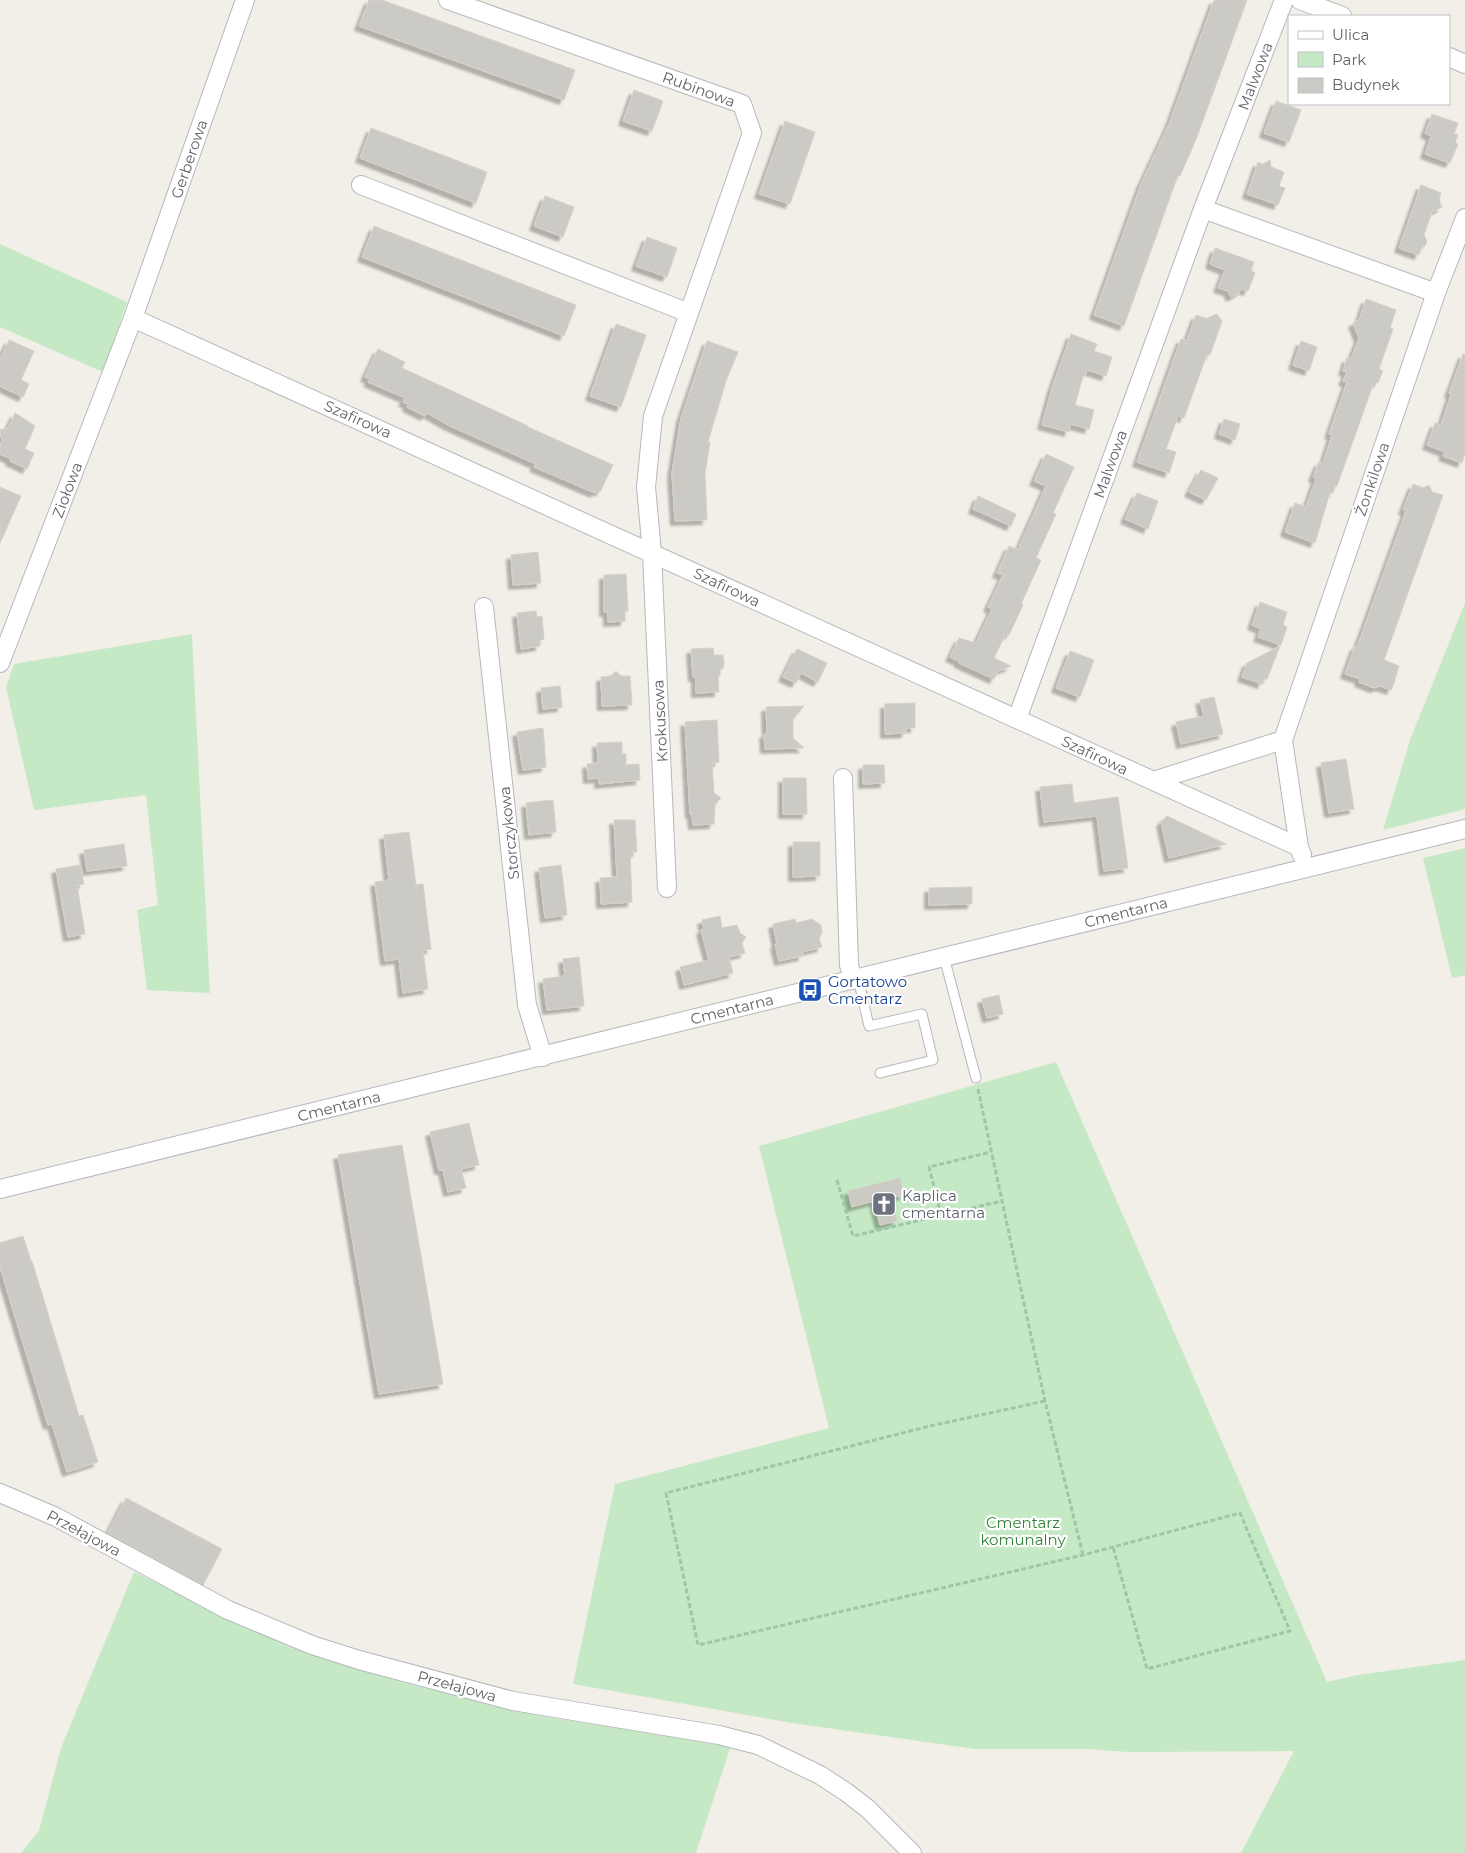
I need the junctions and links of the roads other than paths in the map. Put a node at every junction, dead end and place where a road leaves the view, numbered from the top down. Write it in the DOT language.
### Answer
graph roads {
  1 [pos="245,0"];
  2 [pos="448,0"];
  3 [pos="1284,0"];
  4 [pos="1300,0"];
  5 [pos="1339,15"];
  6 [pos="1450,57"];
  7 [pos="1465,64"];
  8 [pos="361,186"];
  9 [pos="1203,209"];
  10 [pos="1465,218"];
  11 [pos="1436,293"];
  12 [pos="688,312"];
  13 [pos="133,318"];
  14 [pos="652,553"];
  15 [pos="484,607"];
  16 [pos="0,663"];
  17 [pos="1017,719"];
  18 [pos="1283,740"];
  19 [pos="844,778"];
  20 [pos="1153,781"];
  21 [pos="1465,829"];
  22 [pos="1300,847"];
  23 [pos="1306,868"];
  24 [pos="667,888"];
  25 [pos="944,957"];
  26 [pos="856,979"];
  27 [pos="543,1056"];
  28 [pos="880,1073"];
  29 [pos="976,1078"];
  30 [pos="0,1189"];
  31 [pos="0,1493"];
  32 [pos="912,1853"];
  1 -- 13 [label="street, Gerberowa"];
  2 -- 12 [label="street, Rubinowa"];
  3 -- 9 [label="street, Malwowa"];
  4 -- 5 [label="street"];
  6 -- 7 [label="street"];
  8 -- 12 [label="street"];
  9 -- 11 [label="street"];
  9 -- 17 [label="street, Malwowa"];
  10 -- 11 [label="street, Żonkilowa"];
  11 -- 18 [label="street, Żonkilowa"];
  12 -- 14 [label="street, Rubinowa"];
  13 -- 14 [label="street, Szafirowa"];
  13 -- 16 [label="street, Ziołowa"];
  14 -- 17 [label="street, Szafirowa"];
  14 -- 24 [label="street, Krokusowa"];
  15 -- 27 [label="street, Storczykowa"];
  17 -- 20 [label="street, Szafirowa"];
  18 -- 20 [label="street"];
  18 -- 22 [label="street, Żonkilowa"];
  19 -- 26 [label="street"];
  20 -- 22 [label="street, Szafirowa"];
  21 -- 23 [label="street, Cmentarna"];
  22 -- 23 [label="street"];
  23 -- 25 [label="street, Cmentarna"];
  25 -- 26 [label="street, Cmentarna"];
  25 -- 29 [label="lane"];
  26 -- 27 [label="street, Cmentarna"];
  26 -- 28 [label="lane"];
  27 -- 30 [label="street, Cmentarna"];
  31 -- 32 [label="street, Przełajowa"];
}
